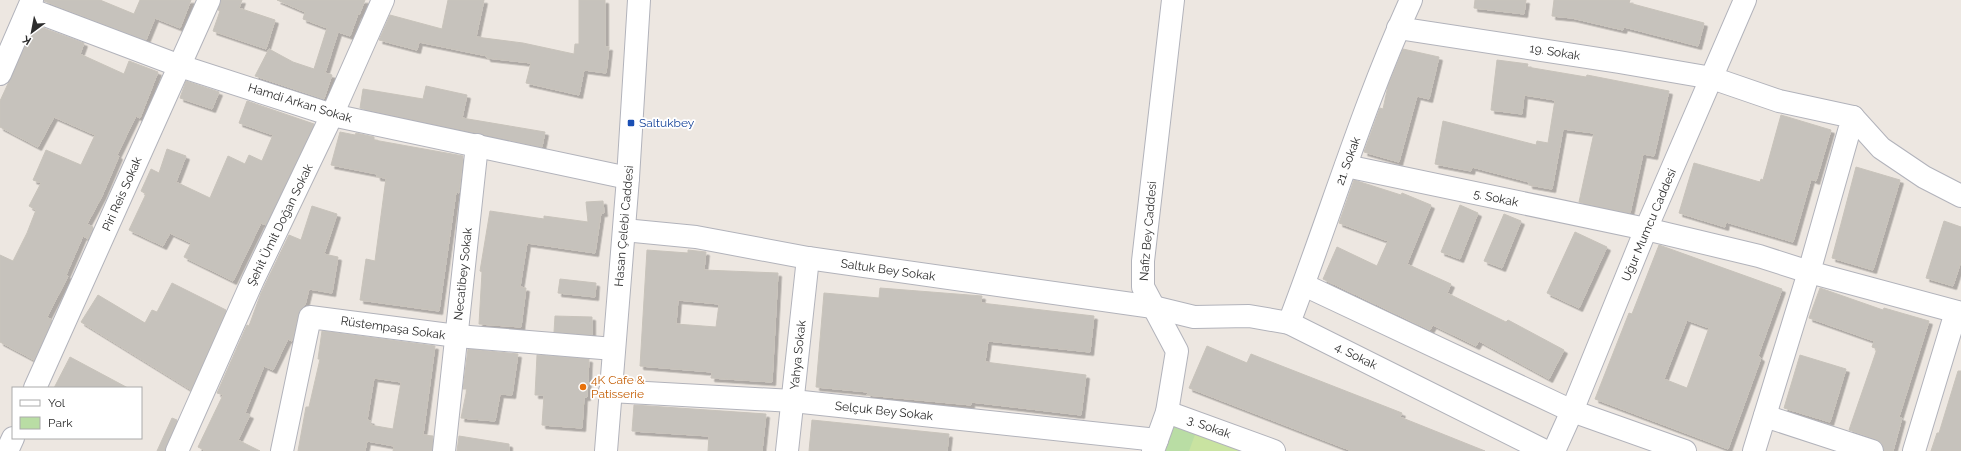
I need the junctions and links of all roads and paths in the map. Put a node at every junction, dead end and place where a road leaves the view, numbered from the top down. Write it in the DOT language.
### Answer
graph roads {
  1 [pos="209,0"];
  2 [pos="383,0"];
  3 [pos="639,0"];
  4 [pos="1173,0"];
  5 [pos="1411,0"];
  6 [pos="1745,0"];
  7 [pos="30,4"];
  8 [pos="1398,28"];
  9 [pos="180,66"];
  10 [pos="0,74"];
  11 [pos="1712,78"];
  12 [pos="332,115"];
  13 [pos="1853,117"];
  14 [pos="477,146"];
  15 [pos="1346,166"];
  16 [pos="628,178"];
  17 [pos="1961,196"];
  18 [pos="1646,229"];
  19 [pos="624,230"];
  20 [pos="808,258"];
  21 [pos="1809,272"];
  22 [pos="1304,285"];
  23 [pos="1153,306"];
  24 [pos="1958,312"];
  25 [pos="1194,317"];
  26 [pos="1289,323"];
  27 [pos="457,336"];
  28 [pos="614,349"];
  29 [pos="1177,351"];
  30 [pos="35,387"];
  31 [pos="610,390"];
  32 [pos="793,401"];
  33 [pos="1572,411"];
  34 [pos="1167,412"];
  35 [pos="1765,416"];
  36 [pos="13,439"];
  37 [pos="1155,446"];
  38 [pos="7,451"];
  39 [pos="177,451"];
  40 [pos="282,451"];
  41 [pos="444,451"];
  42 [pos="606,451"];
  43 [pos="787,451"];
  44 [pos="1274,451"];
  45 [pos="1545,451"];
  46 [pos="1554,451"];
  47 [pos="1685,451"];
  48 [pos="1754,451"];
  49 [pos="1872,451"];
  50 [pos="1914,451"];
  1 -- 9 [label="street, Piri Reis Sokak"];
  2 -- 12 [label="street, Şehit Ümit Doğan Sokak"];
  3 -- 16 [label="street, Hasan Çelebi Caddesi"];
  4 -- 23 [label="street, Nafiz Bey Caddesi"];
  5 -- 8 [label="street, 21. Sokak"];
  6 -- 11 [label="street, Uğur Mumcu Caddesi"];
  7 -- 9 [label="street, Hamdi Arkan Sokak"];
  7 -- 10 [label="street"];
  8 -- 11 [label="street, 19. Sokak"];
  8 -- 15 [label="street, 21. Sokak"];
  9 -- 12 [label="street, Hamdi Arkan Sokak"];
  9 -- 30 [label="street, Piri Reis Sokak"];
  11 -- 13 [label="street, 19. Sokak"];
  11 -- 18 [label="street, Uğur Mumcu Caddesi"];
  12 -- 14 [label="street, Hamdi Arkan Sokak"];
  12 -- 39 [label="street, Şehit Ümit Doğan Sokak"];
  13 -- 17 [label="street"];
  13 -- 21 [label="street"];
  14 -- 16 [label="street, Hamdi Arkan Sokak"];
  14 -- 27 [label="street, Necatibey Sokak"];
  15 -- 18 [label="street, 5. Sokak"];
  15 -- 22 [label="street, 21. Sokak"];
  16 -- 19 [label="street, Hasan Çelebi Caddesi"];
  18 -- 21 [label="street, 5. Sokak"];
  18 -- 33 [label="street, Uğur Mumcu Caddesi"];
  19 -- 20 [label="street, Saltuk Bey Sokak"];
  19 -- 28 [label="street, Hasan Çelebi Caddesi"];
  20 -- 23 [label="street, Saltuk Bey Sokak"];
  20 -- 32 [label="street, Yahya Sokak"];
  21 -- 24 [label="street, 5. Sokak"];
  21 -- 35 [label="street"];
  22 -- 26 [label="street, 21. Sokak"];
  22 -- 33 [label="street"];
  23 -- 25 [label="street, 4. Sokak"];
  23 -- 29 [label="street, Nafiz Bey Caddesi"];
  24 -- 50 [label="street"];
  25 -- 26 [label="street, 4. Sokak"];
  25 -- 29 [label="street"];
  26 -- 45 [label="street, 4. Sokak"];
  27 -- 28 [label="street, Rüstempaşa Sokak"];
  27 -- 40 [label="street, Rüstempaşa Sokak"];
  27 -- 41 [label="street, Necatibey Sokak"];
  28 -- 31 [label="street, Hasan Çelebi Caddesi"];
  29 -- 34 [label="street"];
  31 -- 32 [label="street, Selçuk Bey Sokak"];
  31 -- 42 [label="street, Hasan Çelebi Caddesi"];
  32 -- 37 [label="street, Selçuk Bey Sokak"];
  32 -- 43 [label="street, Yahya Sokak"];
  33 -- 46 [label="street, Uğur Mumcu Caddesi"];
  33 -- 47 [label="street"];
  34 -- 37 [label="street"];
  34 -- 44 [label="street, 3. Sokak"];
  35 -- 48 [label="street"];
  35 -- 49 [label="street"];
  36 -- 38 [label="street"];
}
